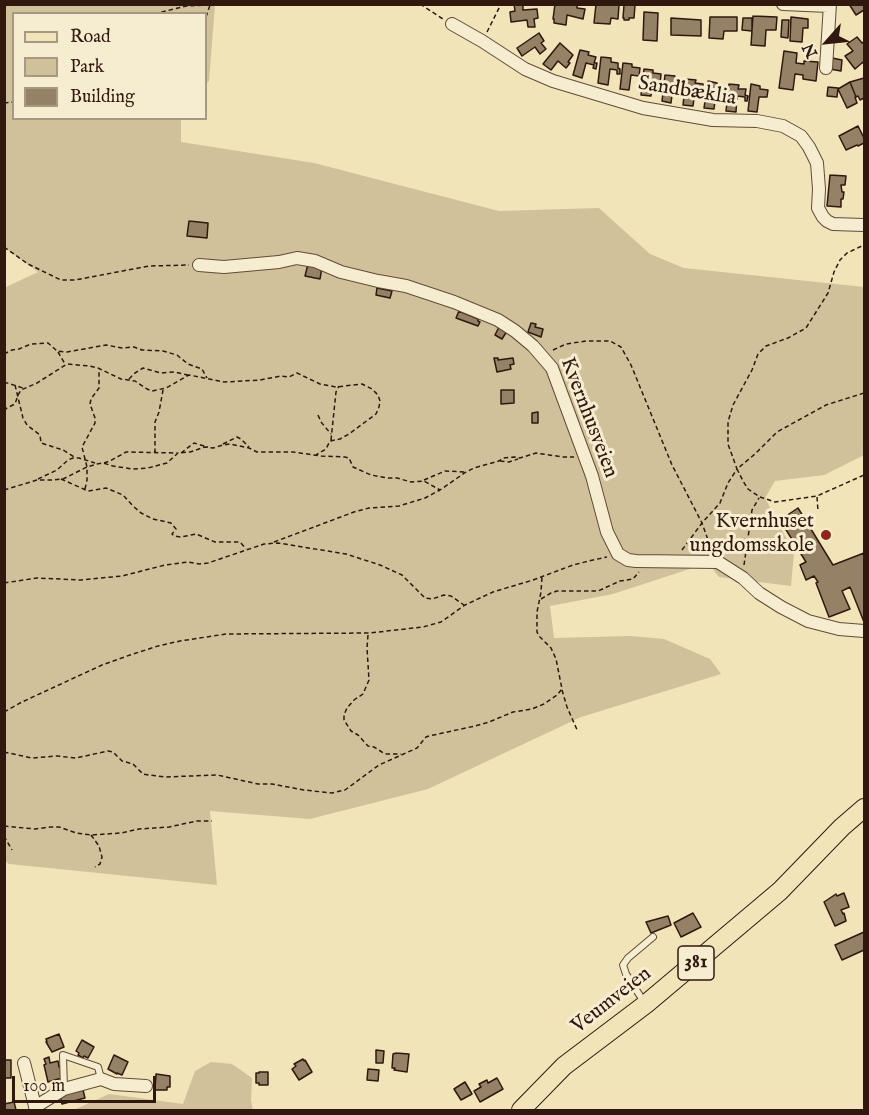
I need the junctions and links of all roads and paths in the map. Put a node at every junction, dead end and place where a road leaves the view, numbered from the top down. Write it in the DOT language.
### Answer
graph roads {
  1 [pos="420,4"];
  2 [pos="501,4"];
  3 [pos="783,4"];
  4 [pos="211,5"];
  5 [pos="829,5"];
  6 [pos="162,12"];
  7 [pos="452,24"];
  8 [pos="482,41"];
  9 [pos="826,68"];
  10 [pos="864,225"];
  11 [pos="864,245"];
  12 [pos="4,248"];
  13 [pos="199,265"];
  14 [pos="57,351"];
  15 [pos="4,354"];
  16 [pos="543,356"];
  17 [pos="66,364"];
  18 [pos="99,369"];
  19 [pos="189,375"];
  20 [pos="128,379"];
  21 [pos="208,379"];
  22 [pos="4,382"];
  23 [pos="15,385"];
  24 [pos="339,386"];
  25 [pos="23,389"];
  26 [pos="163,389"];
  27 [pos="864,393"];
  28 [pos="18,395"];
  29 [pos="4,411"];
  30 [pos="318,415"];
  31 [pos="332,435"];
  32 [pos="330,441"];
  33 [pos="223,445"];
  34 [pos="209,447"];
  35 [pos="249,447"];
  36 [pos="179,453"];
  37 [pos="155,454"];
  38 [pos="316,455"];
  39 [pos="76,458"];
  40 [pos="520,458"];
  41 [pos="86,460"];
  42 [pos="586,460"];
  43 [pos="499,461"];
  44 [pos="103,463"];
  45 [pos="97,464"];
  46 [pos="87,467"];
  47 [pos="737,469"];
  48 [pos="466,472"];
  49 [pos="864,475"];
  50 [pos="61,479"];
  51 [pos="37,480"];
  52 [pos="424,480"];
  53 [pos="4,490"];
  54 [pos="85,490"];
  55 [pos="440,490"];
  56 [pos="817,496"];
  57 [pos="760,497"];
  58 [pos="818,511"];
  59 [pos="702,523"];
  60 [pos="270,543"];
  61 [pos="247,550"];
  62 [pos="622,557"];
  63 [pos="646,561"];
  64 [pos="676,561"];
  65 [pos="718,562"];
  66 [pos="542,577"];
  67 [pos="743,578"];
  68 [pos="4,584"];
  69 [pos="540,600"];
  70 [pos="465,605"];
  71 [pos="864,631"];
  72 [pos="369,633"];
  73 [pos="562,689"];
  74 [pos="4,712"];
  75 [pos="578,732"];
  76 [pos="4,752"];
  77 [pos="402,754"];
  78 [pos="864,808"];
  79 [pos="212,821"];
  80 [pos="4,826"];
  81 [pos="91,835"];
  82 [pos="4,836"];
  83 [pos="12,850"];
  84 [pos="95,867"];
  85 [pos="653,937"];
  86 [pos="646,1005"];
  87 [pos="24,1063"];
  88 [pos="101,1079"];
  89 [pos="146,1086"];
  90 [pos="64,1089"];
  91 [pos="36,1109"];
  92 [pos="521,1110"];
  1 -- 7 [label="path"];
  2 -- 8 [label="path"];
  3 -- 5 [label="street"];
  4 -- 6 [label="path"];
  5 -- 9 [label="street"];
  7 -- 8 [label="street, Sandbæklia"];
  8 -- 10 [label="street, Sandbæklia"];
  11 -- 47 [label="path"];
  12 -- 13 [label="path"];
  13 -- 16 [label="street, Kvernhusveien"];
  14 -- 15 [label="path"];
  14 -- 17 [label="path"];
  14 -- 21 [label="path"];
  16 -- 42 [label="street, Kvernhusveien"];
  16 -- 59 [label="path"];
  17 -- 18 [label="path"];
  17 -- 25 [label="path"];
  18 -- 20 [label="path"];
  18 -- 41 [label="path"];
  19 -- 20 [label="path"];
  19 -- 21 [label="path"];
  19 -- 26 [label="path"];
  20 -- 26 [label="path"];
  21 -- 24 [label="path"];
  22 -- 23 [label="path"];
  23 -- 25 [label="path"];
  23 -- 28 [label="path"];
  24 -- 31 [label="path"];
  24 -- 32 [label="path"];
  25 -- 28 [label="path"];
  26 -- 37 [label="path"];
  27 -- 47 [label="path"];
  28 -- 29 [label="path"];
  28 -- 39 [label="path"];
  30 -- 31 [label="path"];
  31 -- 32 [label="path"];
  32 -- 38 [label="path"];
  33 -- 34 [label="path"];
  33 -- 35 [label="path"];
  33 -- 35 [label="path"];
  34 -- 36 [label="path"];
  34 -- 36 [label="path"];
  35 -- 38 [label="path"];
  36 -- 37 [label="path"];
  36 -- 44 [label="path"];
  37 -- 44 [label="path"];
  38 -- 52 [label="path"];
  39 -- 41 [label="path"];
  39 -- 51 [label="path"];
  40 -- 42 [label="path"];
  40 -- 43 [label="path"];
  40 -- 43 [label="path"];
  41 -- 45 [label="path"];
  41 -- 46 [label="path"];
  42 -- 62 [label="street, Kvernhusveien"];
  43 -- 48 [label="path"];
  44 -- 45 [label="path"];
  45 -- 46 [label="path"];
  46 -- 50 [label="path"];
  46 -- 54 [label="path"];
  47 -- 57 [label="path"];
  47 -- 59 [label="path"];
  48 -- 52 [label="path"];
  48 -- 55 [label="path"];
  49 -- 56 [label="path"];
  50 -- 51 [label="path"];
  50 -- 54 [label="path"];
  51 -- 53 [label="path"];
  52 -- 55 [label="path"];
  54 -- 61 [label="path"];
  55 -- 60 [label="path"];
  56 -- 57 [label="path"];
  56 -- 58 [label="path"];
  57 -- 67 [label="path"];
  59 -- 64 [label="path"];
  59 -- 65 [label="path"];
  60 -- 61 [label="path"];
  60 -- 70 [label="path"];
  61 -- 68 [label="path"];
  62 -- 63 [label="street"];
  62 -- 66 [label="path"];
  63 -- 64 [label="street"];
  63 -- 69 [label="path"];
  64 -- 65 [label="street"];
  65 -- 67 [label="street"];
  66 -- 69 [label="path"];
  66 -- 70 [label="path"];
  67 -- 71 [label="street"];
  69 -- 73 [label="path"];
  70 -- 72 [label="path"];
  72 -- 74 [label="path"];
  72 -- 77 [label="path"];
  73 -- 75 [label="path"];
  73 -- 77 [label="path"];
  76 -- 77 [label="path"];
  78 -- 86 [label="main road, Veumveien / 381"];
  79 -- 81 [label="path"];
  80 -- 81 [label="path"];
  81 -- 84 [label="path"];
  82 -- 83 [label="path"];
  85 -- 86 [label="lane"];
  86 -- 92 [label="main road, Veumveien / 381"];
  87 -- 91 [label="street"];
  88 -- 89 [label="street"];
  88 -- 90 [label="street"];
  88 -- 90 [label="lane"];
  90 -- 91 [label="street"];
}
